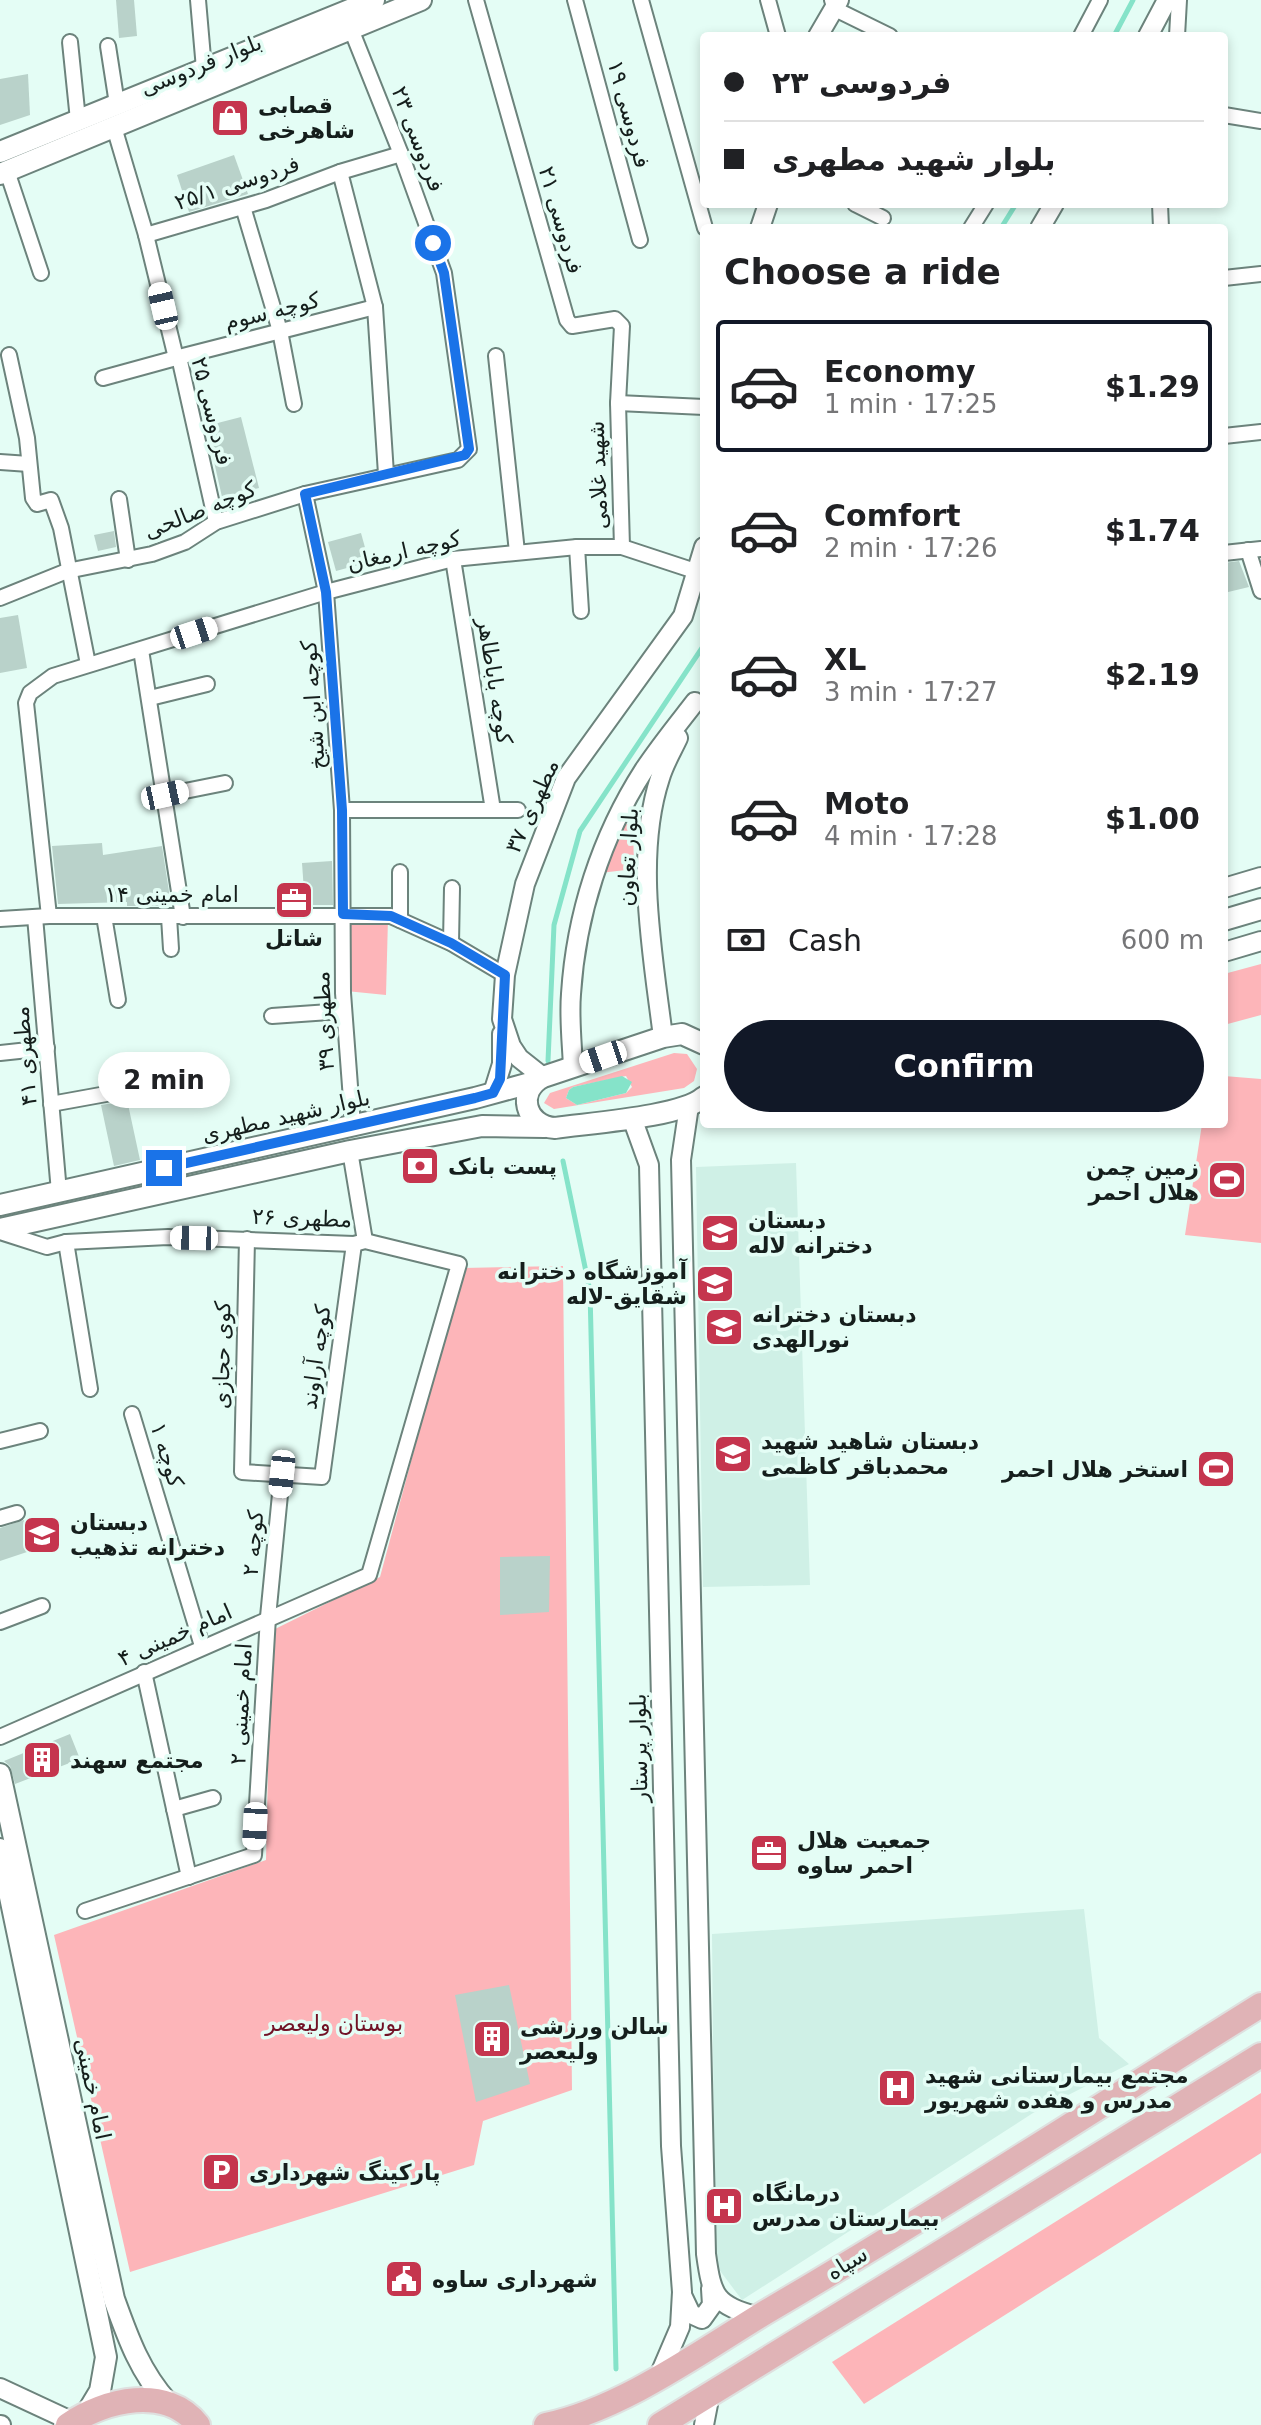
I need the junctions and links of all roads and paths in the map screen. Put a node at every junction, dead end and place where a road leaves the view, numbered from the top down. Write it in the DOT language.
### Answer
graph roads {
  1 [pos="198,0"];
  2 [pos="374,0"];
  3 [pos="421,0"];
  4 [pos="476,0"];
  5 [pos="575,0"];
  6 [pos="641,0"];
  7 [pos="768,0"];
  8 [pos="1100,0"];
  9 [pos="1167,0"];
  10 [pos="1179,0"];
  11 [pos="835,3"];
  12 [pos="347,13"];
  13 [pos="777,32"];
  14 [pos="820,32"];
  15 [pos="883,32"];
  16 [pos="1083,32"];
  17 [pos="1150,32"];
  18 [pos="1177,32"];
  19 [pos="70,42"];
  20 [pos="108,46"];
  21 [pos="204,69"];
  22 [pos="117,104"];
  23 [pos="1228,116"];
  24 [pos="78,120"];
  25 [pos="1261,121"];
  26 [pos="114,127"];
  27 [pos="401,154"];
  28 [pos="2,166"];
  29 [pos="340,172"];
  30 [pos="243,207"];
  31 [pos="863,208"];
  32 [pos="883,218"];
  33 [pos="704,224"];
  34 [pos="146,235"];
  35 [pos="640,240"];
  36 [pos="41,273"];
  37 [pos="1261,274"];
  38 [pos="1228,278"];
  39 [pos="375,307"];
  40 [pos="280,331"];
  41 [pos="9,355"];
  42 [pos="496,356"];
  43 [pos="178,358"];
  44 [pos="103,378"];
  45 [pos="618,403"];
  46 [pos="294,404"];
  47 [pos="700,407"];
  48 [pos="1261,432"];
  49 [pos="1228,436"];
  50 [pos="465,455"];
  51 [pos="0,462"];
  52 [pos="29,464"];
  53 [pos="386,474"];
  54 [pos="305,494"];
  55 [pos="119,499"];
  56 [pos="216,522"];
  57 [pos="577,547"];
  58 [pos="622,547"];
  59 [pos="1254,550"];
  60 [pos="517,552"];
  61 [pos="1228,553"];
  62 [pos="453,559"];
  63 [pos="128,560"];
  64 [pos="67,571"];
  65 [pos="699,571"];
  66 [pos="1261,591"];
  67 [pos="326,592"];
  68 [pos="0,598"];
  69 [pos="581,611"];
  70 [pos="141,650"];
  71 [pos="86,664"];
  72 [pos="207,684"];
  73 [pos="700,695"];
  74 [pos="150,698"];
  75 [pos="225,783"];
  76 [pos="165,795"];
  77 [pos="342,810"];
  78 [pos="493,810"];
  79 [pos="518,810"];
  80 [pos="400,872"];
  81 [pos="1261,877"];
  82 [pos="1228,887"];
  83 [pos="452,888"];
  84 [pos="1261,909"];
  85 [pos="343,914"];
  86 [pos="42,916"];
  87 [pos="104,916"];
  88 [pos="176,917"];
  89 [pos="0,919"];
  90 [pos="1228,919"];
  91 [pos="400,920"];
  92 [pos="1261,941"];
  93 [pos="451,943"];
  94 [pos="171,949"];
  95 [pos="1228,951"];
  96 [pos="505,975"];
  97 [pos="118,1000"];
  98 [pos="344,1011"];
  99 [pos="272,1016"];
  100 [pos="502,1019"];
  101 [pos="663,1037"];
  102 [pos="700,1038"];
  103 [pos="47,1048"];
  104 [pos="0,1053"];
  105 [pos="573,1067"];
  106 [pos="539,1079"];
  107 [pos="117,1092"];
  108 [pos="493,1093"];
  109 [pos="697,1101"];
  110 [pos="51,1104"];
  111 [pos="632,1118"];
  112 [pos="353,1126"];
  113 [pos="545,1127"];
  114 [pos="350,1151"];
  115 [pos="59,1192"];
  116 [pos="0,1205"];
  117 [pos="0,1230"];
  118 [pos="247,1239"];
  119 [pos="66,1242"];
  120 [pos="360,1242"];
  121 [pos="90,1389"];
  122 [pos="132,1414"];
  123 [pos="40,1431"];
  124 [pos="0,1441"];
  125 [pos="282,1474"];
  126 [pos="17,1513"];
  127 [pos="0,1518"];
  128 [pos="369,1575"];
  129 [pos="42,1606"];
  130 [pos="268,1617"];
  131 [pos="0,1622"];
  132 [pos="202,1646"];
  133 [pos="144,1672"];
  134 [pos="0,1737"];
  135 [pos="0,1774"];
  136 [pos="213,1798"];
  137 [pos="174,1809"];
  138 [pos="0,1849"];
  139 [pos="189,1877"];
  140 [pos="85,1911"];
  141 [pos="699,1925"];
  142 [pos="666,1926"];
  143 [pos="1261,2005"];
  144 [pos="1261,2055"];
  145 [pos="88,2223"];
  146 [pos="711,2289"];
  147 [pos="682,2292"];
  148 [pos="759,2317"];
  149 [pos="659,2376"];
  150 [pos="0,2388"];
  151 [pos="710,2394"];
  152 [pos="168,2403"];
  153 [pos="75,2421"];
  154 [pos="200,2424"];
  155 [pos="546,2425"];
  156 [pos="660,2425"];
  157 [pos="704,2425"];
  1 -- 21 [label="street"];
  2 -- 12 [label="main road, بلوار فردوسی"];
  3 -- 12 [label="main road, بلوار فردوسی"];
  4 -- 45 [label="street, فردوسی ۲۱"];
  5 -- 35 [label="street, فردوسی ۱۹"];
  6 -- 33 [label="street"];
  7 -- 13 [label="street"];
  8 -- 16 [label="street"];
  9 -- 17 [label="street"];
  10 -- 18 [label="street"];
  11 -- 14 [label="street"];
  11 -- 15 [label="street"];
  12 -- 21 [label="main road, بلوار فردوسی"];
  12 -- 26 [label="main road, بلوار فردوسی"];
  12 -- 27 [label="street, فردوسی ۲۳"];
  19 -- 24 [label="street"];
  20 -- 22 [label="street"];
  21 -- 22 [label="main road, بلوار فردوسی"];
  22 -- 24 [label="main road, بلوار فردوسی"];
  23 -- 25 [label="street"];
  24 -- 28 [label="main road, بلوار فردوسی"];
  26 -- 28 [label="main road, بلوار فردوسی"];
  26 -- 34 [label="street, فردوسی ۲۵"];
  27 -- 29 [label="street, فردوسی ۲۵/۱"];
  27 -- 50 [label="street, فردوسی ۲۳"];
  28 -- 36 [label="street"];
  29 -- 30 [label="street, فردوسی ۲۵/۱"];
  29 -- 39 [label="street"];
  30 -- 34 [label="street, فردوسی ۲۵/۱"];
  30 -- 40 [label="street"];
  31 -- 32 [label="street"];
  34 -- 43 [label="street, فردوسی ۲۵"];
  37 -- 38 [label="street"];
  39 -- 40 [label="street, کوچه سوم"];
  39 -- 53 [label="street"];
  40 -- 43 [label="street, کوچه سوم"];
  40 -- 46 [label="street"];
  41 -- 52 [label="street"];
  42 -- 60 [label="street"];
  43 -- 44 [label="street, کوچه سوم"];
  43 -- 56 [label="street, فردوسی ۲۵"];
  45 -- 47 [label="street"];
  45 -- 58 [label="street, شهید غلامی"];
  48 -- 49 [label="street"];
  50 -- 53 [label="street, کوچه صالحی"];
  51 -- 52 [label="street"];
  52 -- 64 [label="street"];
  53 -- 54 [label="street, کوچه صالحی"];
  54 -- 56 [label="street, کوچه صالحی"];
  54 -- 67 [label="street, کوچه ابن شیخ"];
  55 -- 63 [label="street"];
  56 -- 63 [label="street, کوچه صالحی"];
  57 -- 58 [label="street, کوچه ارمغان"];
  57 -- 60 [label="street, کوچه ارمغان"];
  57 -- 69 [label="street"];
  58 -- 65 [label="street, کوچه ارمغان"];
  59 -- 61 [label="street"];
  59 -- 66 [label="street"];
  60 -- 62 [label="street, کوچه ارمغان"];
  62 -- 67 [label="street, کوچه ارمغان"];
  62 -- 78 [label="street, کوچه باباطاهر"];
  63 -- 64 [label="street, کوچه صالحی"];
  64 -- 68 [label="street, کوچه صالحی"];
  64 -- 71 [label="street"];
  65 -- 96 [label="street, مطهری ۳۷"];
  67 -- 70 [label="street, کوچه ارمغان"];
  67 -- 77 [label="street, کوچه ابن شیخ"];
  70 -- 71 [label="street, کوچه ارمغان"];
  70 -- 74 [label="street"];
  71 -- 86 [label="street, مطهری ۴۱"];
  72 -- 74 [label="street"];
  73 -- 101 [label="street, بلوار تعاون"];
  73 -- 105 [label="street"];
  74 -- 76 [label="street"];
  75 -- 76 [label="street"];
  76 -- 88 [label="street"];
  77 -- 78 [label="street"];
  77 -- 85 [label="street, کوچه ابن شیخ"];
  78 -- 79 [label="street"];
  80 -- 91 [label="street"];
  81 -- 82 [label="street"];
  83 -- 93 [label="street"];
  84 -- 90 [label="main road"];
  85 -- 88 [label="street, امام خمینی ۱۴"];
  85 -- 91 [label="street, امام خمینی ۱۴"];
  85 -- 98 [label="street, مطهری ۳۹"];
  86 -- 87 [label="street, امام خمینی ۱۴"];
  86 -- 89 [label="street, امام خمینی ۱۴"];
  86 -- 103 [label="street, مطهری ۴۱"];
  87 -- 88 [label="street, امام خمینی ۱۴"];
  87 -- 97 [label="street"];
  88 -- 94 [label="street"];
  91 -- 93 [label="street, امام خمینی ۱۴"];
  92 -- 95 [label="street"];
  93 -- 96 [label="street, امام خمینی ۱۴"];
  96 -- 100 [label="street, مطهری ۳۷"];
  98 -- 99 [label="street"];
  98 -- 112 [label="street, مطهری ۳۹"];
  100 -- 106 [label="street, مطهری ۳۷"];
  100 -- 108 [label="street"];
  101 -- 102 [label="main road"];
  101 -- 105 [label="main road, بلوار شهید مطهری"];
  103 -- 104 [label="street"];
  103 -- 110 [label="street, مطهری ۴۱"];
  105 -- 106 [label="main road, بلوار شهید مطهری"];
  106 -- 108 [label="main road, بلوار شهید مطهری"];
  106 -- 113 [label="main road"];
  107 -- 110 [label="street"];
  108 -- 112 [label="main road, بلوار شهید مطهری"];
  109 -- 111 [label="main road"];
  109 -- 141 [label="street"];
  110 -- 115 [label="street, مطهری ۴۱"];
  111 -- 113 [label="main road"];
  111 -- 142 [label="street, بلوار پرستار"];
  112 -- 115 [label="main road, بلوار شهید مطهری"];
  113 -- 114 [label="main road"];
  114 -- 117 [label="main road"];
  114 -- 120 [label="street, کوچه آراوند"];
  115 -- 116 [label="main road, بلوار شهید مطهری"];
  117 -- 119 [label="street, مطهری ۲۶"];
  118 -- 119 [label="street, مطهری ۲۶"];
  118 -- 120 [label="street, مطهری ۲۶"];
  118 -- 125 [label="street, کوی حجازی"];
  119 -- 121 [label="street"];
  120 -- 125 [label="street, کوچه آراوند"];
  120 -- 128 [label="street, مطهری ۲۶"];
  122 -- 132 [label="street, کوچه ۱"];
  123 -- 124 [label="street"];
  125 -- 130 [label="street, کوچه ۲"];
  126 -- 127 [label="street"];
  128 -- 130 [label="street, امام خمینی ۴"];
  129 -- 131 [label="street"];
  130 -- 132 [label="street, امام خمینی ۴"];
  130 -- 139 [label="street, امام خمینی ۲"];
  132 -- 133 [label="street, امام خمینی ۴"];
  133 -- 134 [label="street, امام خمینی ۴"];
  133 -- 137 [label="street"];
  135 -- 145 [label="main road, امام خمینی"];
  136 -- 137 [label="street"];
  137 -- 139 [label="street"];
  138 -- 145 [label="main road, امام خمینی"];
  139 -- 140 [label="street, امام خمینی ۲"];
  141 -- 142 [label="street"];
  141 -- 146 [label="street"];
  142 -- 147 [label="street, بلوار پرستار"];
  143 -- 148 [label="main road, سپاه"];
  144 -- 151 [label="main road, سپاه"];
  145 -- 152 [label="main road, امام خمینی"];
  145 -- 153 [label="main road, امام خمینی"];
  146 -- 147 [label="street"];
  146 -- 148 [label="street"];
  147 -- 149 [label="street, بلوار پرستار"];
  148 -- 149 [label="main road, سپاه"];
  149 -- 155 [label="main road, سپاه"];
  150 -- 153 [label="street"];
  151 -- 156 [label="main road, سپاه"];
  151 -- 157 [label="street"];
  152 -- 153 [label="main road"];
  152 -- 154 [label="main road"];
}
